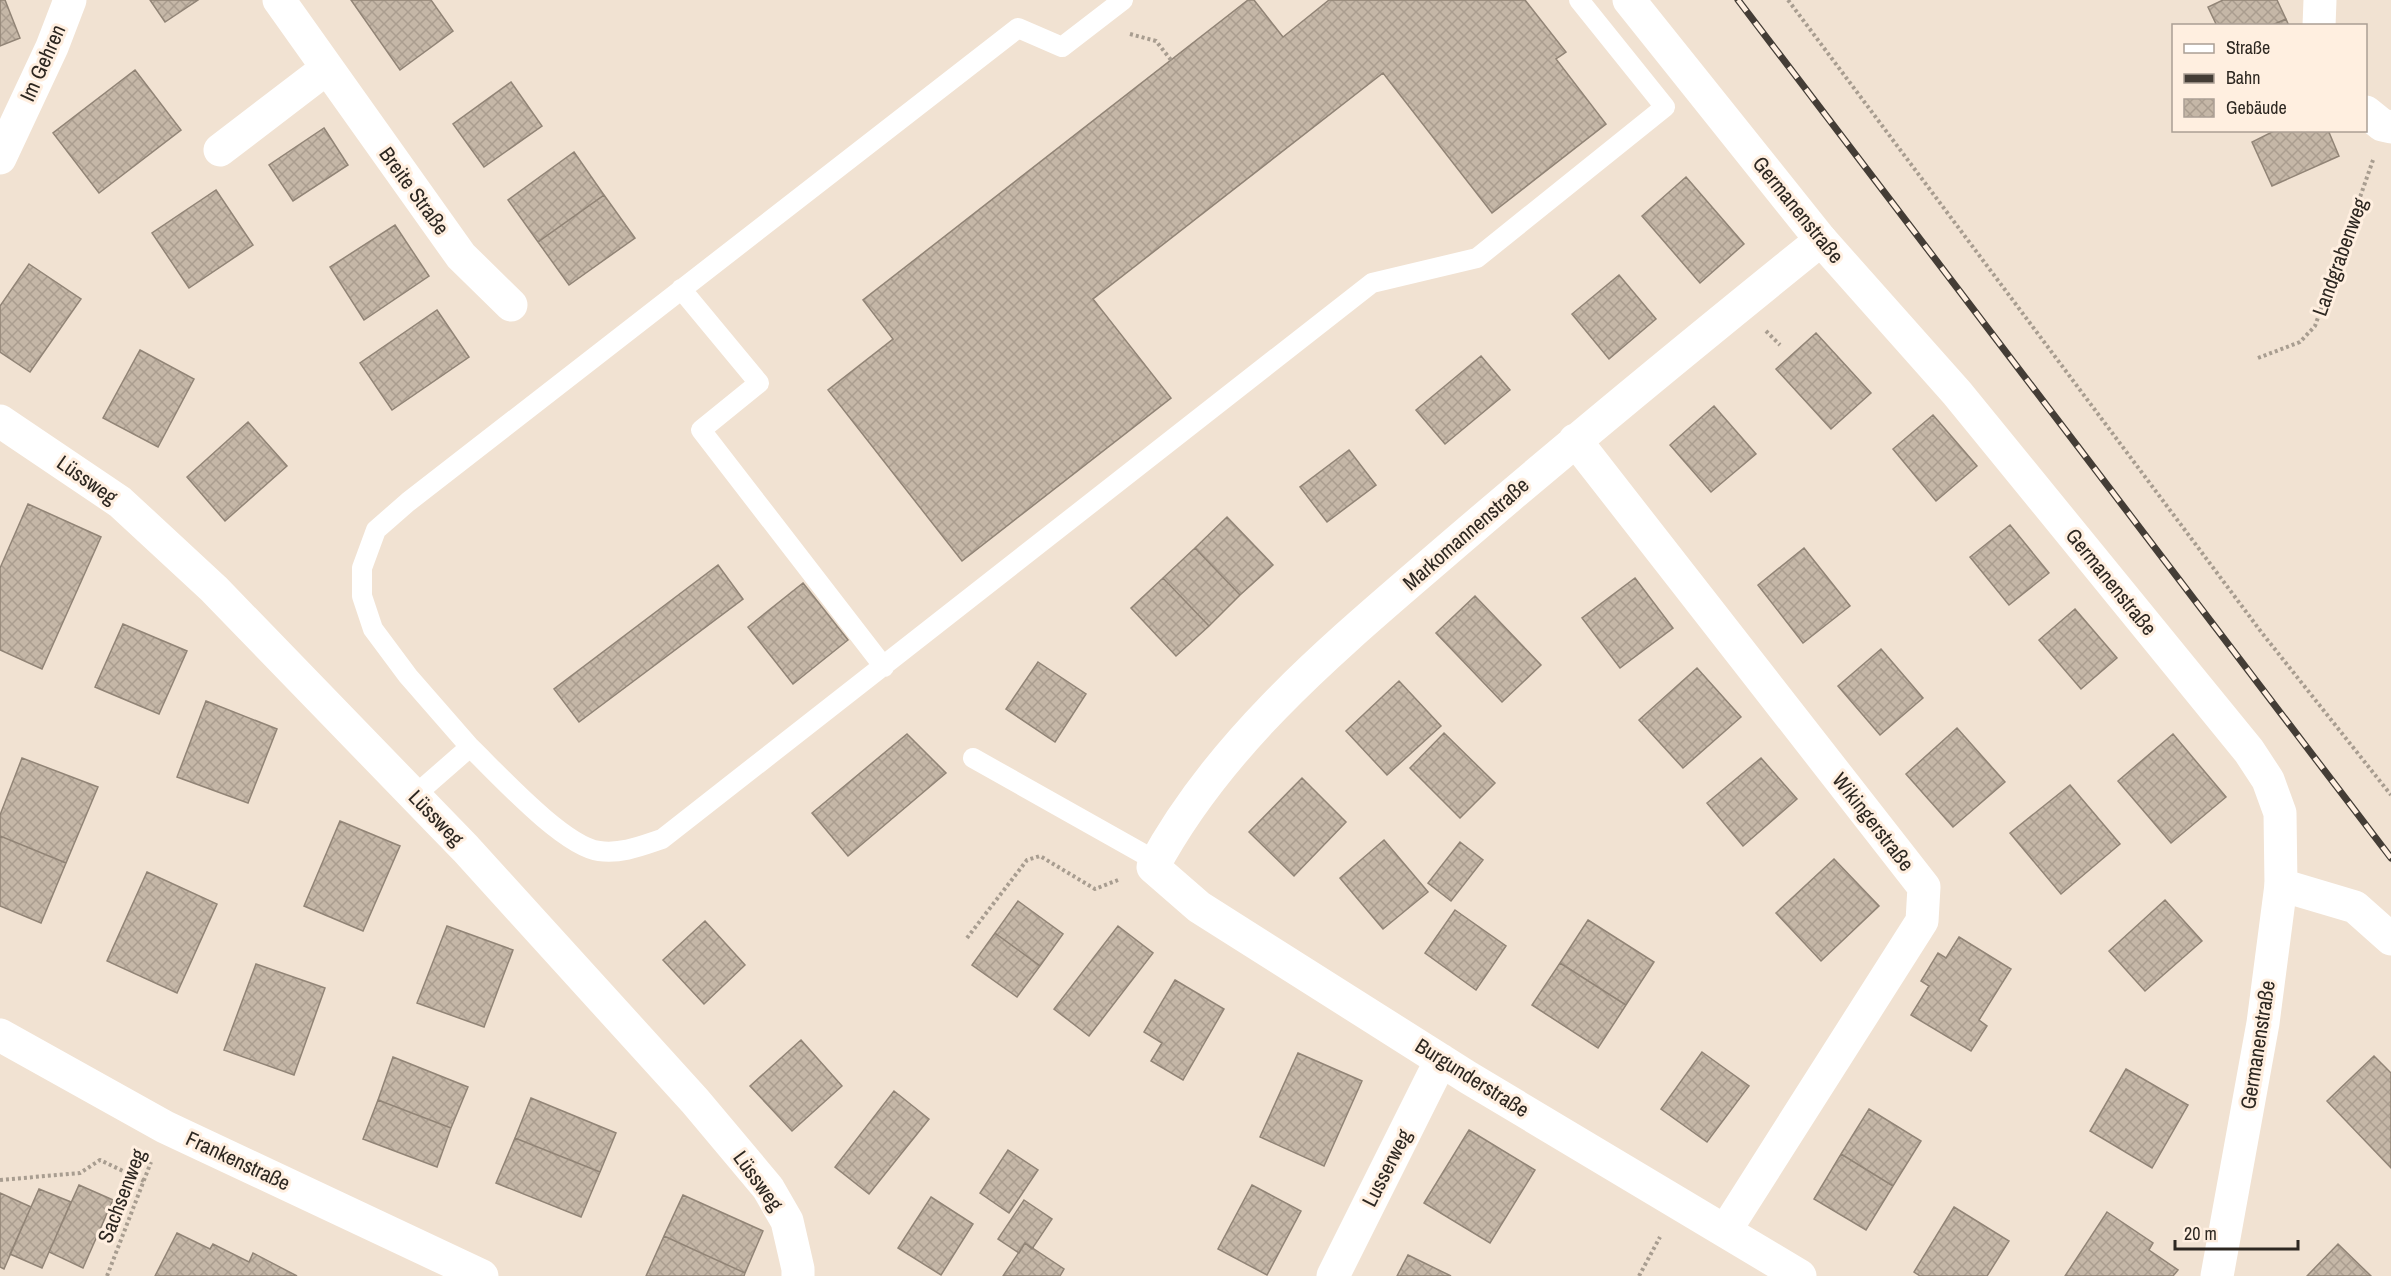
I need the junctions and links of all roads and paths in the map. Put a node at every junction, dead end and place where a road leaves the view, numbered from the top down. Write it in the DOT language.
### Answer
graph roads {
  1 [pos="70,0"];
  2 [pos="279,0"];
  3 [pos="1123,0"];
  4 [pos="1579,0"];
  5 [pos="1629,0"];
  6 [pos="1788,0"];
  7 [pos="2320,0"];
  8 [pos="2319,24"];
  9 [pos="326,69"];
  10 [pos="2380,121"];
  11 [pos="220,150"];
  12 [pos="0,158"];
  13 [pos="1821,240"];
  14 [pos="681,289"];
  15 [pos="511,304"];
  16 [pos="2258,357"];
  17 [pos="0,421"];
  18 [pos="1575,440"];
  19 [pos="884,667"];
  20 [pos="470,747"];
  21 [pos="973,758"];
  22 [pos="2391,795"];
  23 [pos="414,796"];
  24 [pos="1154,864"];
  25 [pos="2281,885"];
  26 [pos="967,938"];
  27 [pos="2391,939"];
  28 [pos="0,1035"];
  29 [pos="1441,1060"];
  30 [pos="165,1127"];
  31 [pos="0,1180"];
  32 [pos="144,1181"];
  33 [pos="1678,1203"];
  34 [pos="1725,1231"];
  35 [pos="107,1276"];
  36 [pos="482,1276"];
  37 [pos="798,1276"];
  38 [pos="1333,1276"];
  39 [pos="1639,1276"];
  40 [pos="1800,1276"];
  41 [pos="2217,1276"];
  1 -- 12 [label="street, Im Gehren"];
  2 -- 9 [label="street, Breite Straße"];
  3 -- 14 [label="lane"];
  4 -- 19 [label="lane"];
  5 -- 13 [label="street, Germanenstraße"];
  6 -- 22 [label="path"];
  7 -- 8 [label="street"];
  9 -- 11 [label="street"];
  9 -- 15 [label="street, Breite Straße"];
  10 -- 16 [label="path, Landgrabenweg"];
  13 -- 18 [label="street, Markomannenstraße"];
  13 -- 25 [label="street, Germanenstraße"];
  14 -- 19 [label="lane"];
  14 -- 20 [label="lane"];
  17 -- 23 [label="street, Lüssweg"];
  18 -- 24 [label="street, Markomannenstraße"];
  18 -- 34 [label="street, Wikingerstraße"];
  19 -- 20 [label="lane"];
  20 -- 23 [label="lane"];
  21 -- 24 [label="lane"];
  23 -- 37 [label="street, Lüssweg"];
  24 -- 26 [label="path"];
  24 -- 29 [label="street, Burgunderstraße"];
  25 -- 27 [label="street"];
  25 -- 41 [label="street, Germanenstraße"];
  28 -- 30 [label="street, Frankenstraße"];
  29 -- 33 [label="street, Burgunderstraße"];
  29 -- 38 [label="street, Lusserweg"];
  30 -- 32 [label="path, Sachsenweg"];
  30 -- 36 [label="street, Frankenstraße"];
  31 -- 32 [label="path"];
  32 -- 35 [label="path, Sachsenweg"];
  33 -- 34 [label="street, Burgunderstraße"];
  33 -- 39 [label="path"];
  34 -- 40 [label="street, Burgunderstraße"];
}
